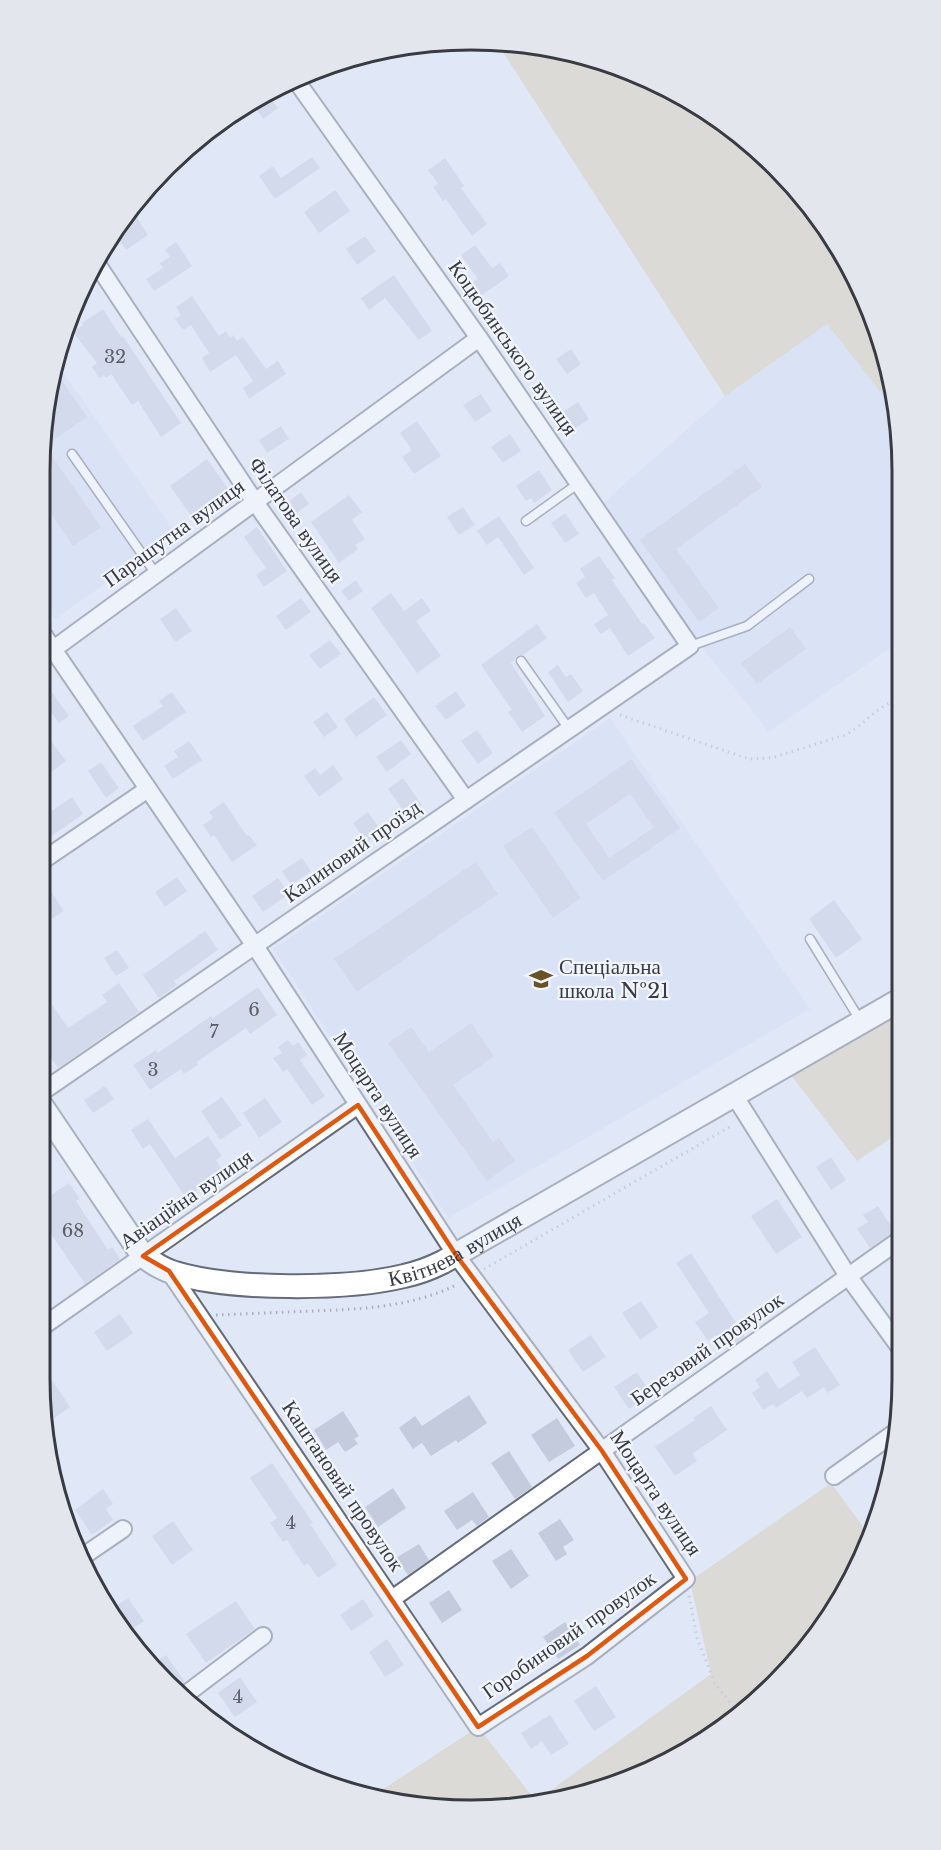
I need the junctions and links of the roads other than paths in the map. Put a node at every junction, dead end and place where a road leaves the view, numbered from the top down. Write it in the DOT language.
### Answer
graph roads {
  1 [pos="300,86"];
  2 [pos="101,270"];
  3 [pos="479,338"];
  4 [pos="72,454"];
  5 [pos="579,483"];
  6 [pos="255,502"];
  7 [pos="526,521"];
  8 [pos="156,574"];
  9 [pos="809,579"];
  10 [pos="690,646"];
  11 [pos="50,651"];
  12 [pos="50,659"];
  13 [pos="521,661"];
  14 [pos="569,729"];
  15 [pos="148,789"];
  16 [pos="466,800"];
  17 [pos="50,856"];
  18 [pos="810,939"];
  19 [pos="255,946"];
  20 [pos="892,1005"];
  21 [pos="861,1022"];
  22 [pos="50,1086"];
  23 [pos="734,1095"];
  24 [pos="358,1105"];
  25 [pos="50,1118"];
  26 [pos="892,1245"];
  27 [pos="456,1255"];
  28 [pos="143,1256"];
  29 [pos="169,1271"];
  30 [pos="848,1276"];
  31 [pos="50,1321"];
  32 [pos="892,1337"];
  33 [pos="887,1438"];
  34 [pos="602,1451"];
  35 [pos="834,1476"];
  36 [pos="123,1529"];
  37 [pos="87,1553"];
  38 [pos="686,1579"];
  39 [pos="393,1599"];
  40 [pos="263,1636"];
  41 [pos="189,1692"];
  42 [pos="478,1727"];
  1 -- 3 [label="street, Коцюбинського вулиця"];
  2 -- 6 [label="street, Філатова вулиця"];
  3 -- 5 [label="street, Коцюбинського вулиця"];
  3 -- 6 [label="street, Парашутна вулиця"];
  4 -- 8 [label="lane"];
  5 -- 7 [label="lane"];
  5 -- 10 [label="street, Коцюбинського вулиця"];
  6 -- 8 [label="street, Парашутна вулиця"];
  6 -- 16 [label="street, Філатова вулиця"];
  8 -- 11 [label="street, Парашутна вулиця"];
  9 -- 10 [label="lane"];
  10 -- 14 [label="street, Калиновий проїзд"];
  12 -- 15 [label="street, Моцарта вулиця"];
  13 -- 14 [label="lane"];
  14 -- 16 [label="street, Калиновий проїзд"];
  15 -- 17 [label="street"];
  15 -- 19 [label="street, Моцарта вулиця"];
  16 -- 19 [label="street, Калиновий проїзд"];
  18 -- 21 [label="lane"];
  19 -- 22 [label="street, Калиновий проїзд"];
  19 -- 24 [label="street, Моцарта вулиця"];
  20 -- 21 [label="main road, Квітнева вулиця"];
  21 -- 23 [label="main road, Квітнева вулиця"];
  23 -- 27 [label="main road, Квітнева вулиця"];
  23 -- 30 [label="street"];
  24 -- 27 [label="street, Моцарта вулиця"];
  24 -- 28 [label="street, Авіаційна вулиця"];
  25 -- 28 [label="main road, Квітнева вулиця"];
  26 -- 30 [label="street, Березовий провулок"];
  27 -- 29 [label="main road, Квітнева вулиця"];
  27 -- 34 [label="street, Моцарта вулиця"];
  28 -- 29 [label="main road, Квітнева вулиця"];
  28 -- 31 [label="street, Авіаційна вулиця"];
  29 -- 39 [label="street, Каштановий провулок"];
  30 -- 32 [label="street"];
  30 -- 34 [label="street, Березовий провулок"];
  33 -- 35 [label="street"];
  34 -- 38 [label="street, Моцарта вулиця"];
  34 -- 39 [label="street, Березовий провулок"];
  36 -- 37 [label="street"];
  38 -- 42 [label="street, Горобиновий провулок"];
  39 -- 42 [label="street, Каштановий провулок"];
  40 -- 41 [label="street"];
}
